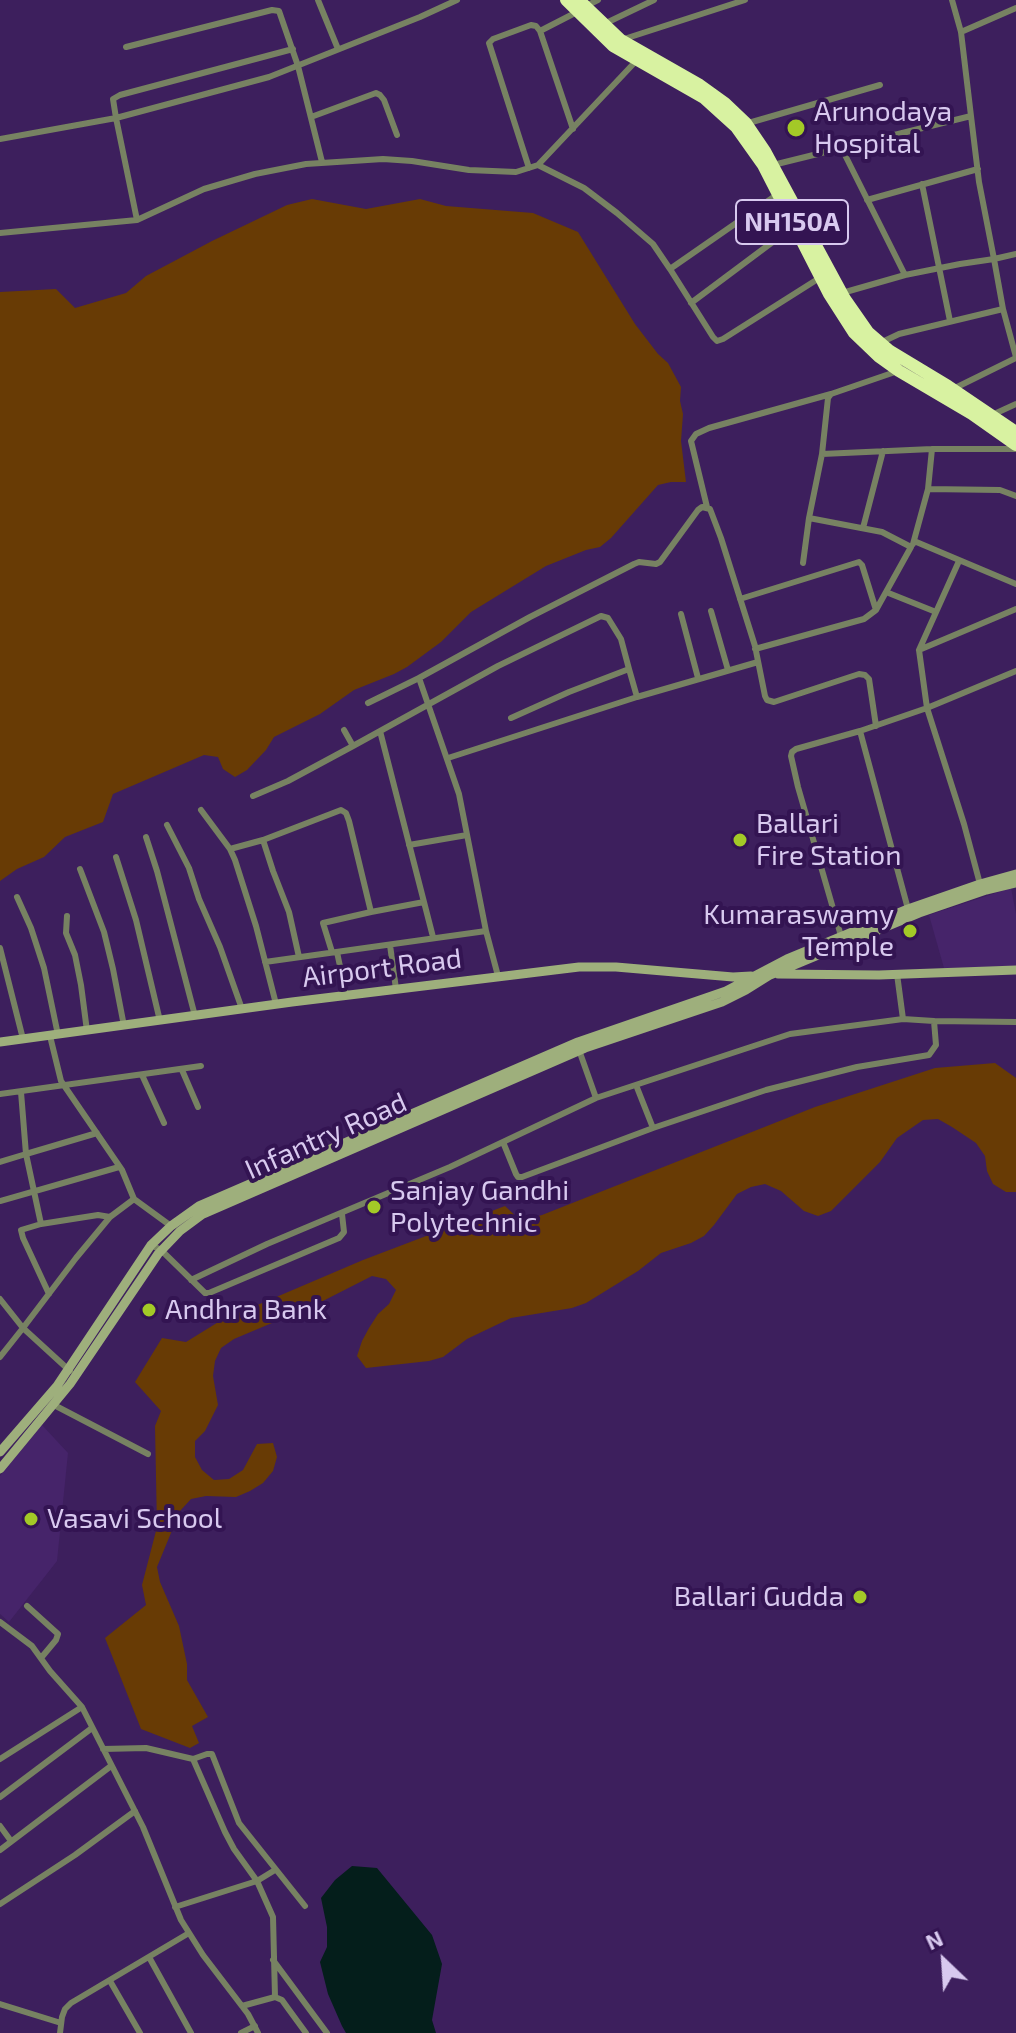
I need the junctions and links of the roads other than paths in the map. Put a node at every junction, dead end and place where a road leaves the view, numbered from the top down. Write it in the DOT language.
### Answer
graph roads {
  1 [pos="318,0"];
  2 [pos="457,0"];
  3 [pos="566,0"];
  4 [pos="598,0"];
  5 [pos="654,0"];
  6 [pos="745,0"];
  7 [pos="952,0"];
  8 [pos="581,6"];
  9 [pos="1016,8"];
  10 [pos="604,24"];
  11 [pos="540,31"];
  12 [pos="961,32"];
  13 [pos="621,40"];
  14 [pos="126,47"];
  15 [pos="293,49"];
  16 [pos="338,49"];
  17 [pos="637,60"];
  18 [pos="298,66"];
  19 [pos="880,85"];
  20 [pos="971,116"];
  21 [pos="311,117"];
  22 [pos="116,118"];
  23 [pos="742,126"];
  24 [pos="573,129"];
  25 [pos="397,135"];
  26 [pos="0,139"];
  27 [pos="842,149"];
  28 [pos="322,162"];
  29 [pos="538,165"];
  30 [pos="773,165"];
  31 [pos="529,168"];
  32 [pos="978,169"];
  33 [pos="922,184"];
  34 [pos="778,194"];
  35 [pos="867,200"];
  36 [pos="137,220"];
  37 [pos="794,226"];
  38 [pos="0,233"];
  39 [pos="1016,254"];
  40 [pos="994,259"];
  41 [pos="939,268"];
  42 [pos="670,269"];
  43 [pos="905,275"];
  44 [pos="821,277"];
  45 [pos="842,293"];
  46 [pos="691,303"];
  47 [pos="1003,309"];
  48 [pos="950,321"];
  49 [pos="880,343"];
  50 [pos="1016,358"];
  51 [pos="899,371"];
  52 [pos="953,389"];
  53 [pos="831,394"];
  54 [pos="1016,404"];
  55 [pos="992,415"];
  56 [pos="1016,432"];
  57 [pos="1016,447"];
  58 [pos="932,449"];
  59 [pos="883,451"];
  60 [pos="822,454"];
  61 [pos="928,489"];
  62 [pos="1016,496"];
  63 [pos="707,507"];
  64 [pos="809,518"];
  65 [pos="863,528"];
  66 [pos="913,544"];
  67 [pos="959,561"];
  68 [pos="803,563"];
  69 [pos="1016,584"];
  70 [pos="886,592"];
  71 [pos="740,599"];
  72 [pos="1016,609"];
  73 [pos="876,610"];
  74 [pos="711,611"];
  75 [pos="936,612"];
  76 [pos="681,614"];
  77 [pos="755,649"];
  78 [pos="919,650"];
  79 [pos="758,662"];
  80 [pos="629,669"];
  81 [pos="728,670"];
  82 [pos="1016,671"];
  83 [pos="419,678"];
  84 [pos="698,678"];
  85 [pos="637,697"];
  86 [pos="368,703"];
  87 [pos="429,705"];
  88 [pos="927,708"];
  89 [pos="511,718"];
  90 [pos="876,726"];
  91 [pos="344,730"];
  92 [pos="380,731"];
  93 [pos="860,731"];
  94 [pos="353,746"];
  95 [pos="448,758"];
  96 [pos="253,796"];
  97 [pos="201,810"];
  98 [pos="167,825"];
  99 [pos="467,835"];
  100 [pos="146,837"];
  101 [pos="263,840"];
  102 [pos="409,845"];
  103 [pos="230,849"];
  104 [pos="116,857"];
  105 [pos="80,869"];
  106 [pos="1016,874"];
  107 [pos="1016,883"];
  108 [pos="980,884"];
  109 [pos="17,897"];
  110 [pos="424,902"];
  111 [pos="908,909"];
  112 [pos="371,912"];
  113 [pos="67,916"];
  114 [pos="486,931"];
  115 [pos="841,936"];
  116 [pos="433,937"];
  117 [pos="390,945"];
  118 [pos="0,948"];
  119 [pos="334,952"];
  120 [pos="299,957"];
  121 [pos="265,962"];
  122 [pos="1016,970"];
  123 [pos="757,974"];
  124 [pos="897,974"];
  125 [pos="770,975"];
  126 [pos="498,976"];
  127 [pos="396,989"];
  128 [pos="346,995"];
  129 [pos="276,1004"];
  130 [pos="242,1009"];
  131 [pos="195,1016"];
  132 [pos="903,1019"];
  133 [pos="160,1021"];
  134 [pos="934,1021"];
  135 [pos="1016,1022"];
  136 [pos="124,1026"];
  137 [pos="87,1031"];
  138 [pos="54,1035"];
  139 [pos="23,1039"];
  140 [pos="0,1042"];
  141 [pos="579,1050"];
  142 [pos="201,1066"];
  143 [pos="182,1070"];
  144 [pos="142,1075"];
  145 [pos="63,1084"];
  146 [pos="636,1085"];
  147 [pos="21,1092"];
  148 [pos="0,1094"];
  149 [pos="596,1098"];
  150 [pos="198,1107"];
  151 [pos="164,1123"];
  152 [pos="653,1128"];
  153 [pos="97,1133"];
  154 [pos="503,1142"];
  155 [pos="26,1154"];
  156 [pos="0,1162"];
  157 [pos="119,1167"];
  158 [pos="33,1190"];
  159 [pos="134,1199"];
  160 [pos="0,1201"];
  161 [pos="342,1214"];
  162 [pos="110,1217"];
  163 [pos="41,1224"];
  164 [pos="171,1226"];
  165 [pos="156,1248"];
  166 [pos="191,1280"];
  167 [pos="49,1294"];
  168 [pos="0,1299"];
  169 [pos="23,1328"];
  170 [pos="0,1357"];
  171 [pos="72,1373"];
  172 [pos="54,1405"];
  173 [pos="0,1452"];
  174 [pos="148,1454"];
  175 [pos="0,1469"];
  176 [pos="27,1606"];
  177 [pos="0,1622"];
  178 [pos="41,1658"];
  179 [pos="82,1707"];
  180 [pos="92,1728"];
  181 [pos="103,1749"];
  182 [pos="0,1759"];
  183 [pos="193,1759"];
  184 [pos="111,1766"];
  185 [pos="0,1797"];
  186 [pos="135,1811"];
  187 [pos="0,1826"];
  188 [pos="11,1841"];
  189 [pos="0,1850"];
  190 [pos="275,1870"];
  191 [pos="257,1881"];
  192 [pos="0,1904"];
  193 [pos="305,1906"];
  194 [pos="175,1907"];
  195 [pos="189,1933"];
  196 [pos="149,1957"];
  197 [pos="273,1960"];
  198 [pos="110,1981"];
  199 [pos="275,1997"];
  200 [pos="0,2004"];
  201 [pos="242,2006"];
  202 [pos="61,2023"];
  203 [pos="256,2030"];
  204 [pos="60,2033"];
  205 [pos="140,2033"];
  206 [pos="191,2033"];
  207 [pos="241,2033"];
  208 [pos="306,2033"];
  209 [pos="327,2033"];
  1 -- 16 [label="street"];
  2 -- 16 [label="street"];
  3 -- 8 [label="highway, NH150A"];
  4 -- 8 [label="street"];
  5 -- 10 [label="street"];
  6 -- 13 [label="street"];
  7 -- 12 [label="street"];
  8 -- 10 [label="highway, NH150A"];
  8 -- 11 [label="street"];
  8 -- 17 [label="highway, NH150A"];
  9 -- 12 [label="street"];
  10 -- 13 [label="highway, NH150A"];
  11 -- 24 [label="street"];
  11 -- 31 [label="street"];
  12 -- 20 [label="street"];
  13 -- 23 [label="highway, NH150A"];
  14 -- 15 [label="street"];
  15 -- 18 [label="street"];
  15 -- 22 [label="street"];
  16 -- 18 [label="street"];
  17 -- 23 [label="highway, NH150A"];
  17 -- 24 [label="street"];
  18 -- 21 [label="street"];
  18 -- 22 [label="street"];
  19 -- 23 [label="street"];
  20 -- 27 [label="street"];
  20 -- 32 [label="street"];
  21 -- 25 [label="street"];
  21 -- 28 [label="street"];
  22 -- 26 [label="street"];
  22 -- 36 [label="street"];
  23 -- 30 [label="highway, NH150A"];
  23 -- 34 [label="highway, NH150A"];
  24 -- 29 [label="street"];
  27 -- 30 [label="street"];
  27 -- 35 [label="street"];
  28 -- 31 [label="street"];
  28 -- 36 [label="street"];
  29 -- 31 [label="street"];
  29 -- 42 [label="street"];
  30 -- 45 [label="highway, NH150A"];
  32 -- 33 [label="street"];
  32 -- 40 [label="street"];
  33 -- 35 [label="street"];
  33 -- 41 [label="street"];
  34 -- 37 [label="highway, NH150A"];
  34 -- 42 [label="street"];
  35 -- 43 [label="street"];
  36 -- 38 [label="street"];
  37 -- 44 [label="highway, NH150A"];
  37 -- 46 [label="street"];
  39 -- 40 [label="street"];
  40 -- 41 [label="street"];
  40 -- 47 [label="street"];
  41 -- 43 [label="street"];
  41 -- 48 [label="street"];
  42 -- 46 [label="street"];
  43 -- 45 [label="street"];
  44 -- 46 [label="street"];
  44 -- 51 [label="highway, NH150A"];
  45 -- 49 [label="highway, NH150A"];
  47 -- 48 [label="street"];
  47 -- 50 [label="street"];
  48 -- 49 [label="street"];
  49 -- 52 [label="highway, NH150A"];
  50 -- 52 [label="street"];
  51 -- 53 [label="street"];
  51 -- 57 [label="highway, NH150A"];
  52 -- 55 [label="highway, NH150A"];
  53 -- 60 [label="street"];
  53 -- 63 [label="street"];
  54 -- 55 [label="street"];
  55 -- 56 [label="highway, NH150A"];
  57 -- 58 [label="street"];
  58 -- 59 [label="street"];
  58 -- 61 [label="street"];
  59 -- 60 [label="street"];
  59 -- 65 [label="street"];
  60 -- 64 [label="street"];
  61 -- 62 [label="street"];
  61 -- 66 [label="street"];
  63 -- 71 [label="street"];
  63 -- 83 [label="street"];
  64 -- 65 [label="street"];
  64 -- 68 [label="street"];
  65 -- 66 [label="street"];
  66 -- 67 [label="street"];
  66 -- 70 [label="street"];
  67 -- 69 [label="street"];
  67 -- 75 [label="street"];
  70 -- 73 [label="street"];
  70 -- 75 [label="street"];
  71 -- 73 [label="street"];
  71 -- 77 [label="street"];
  72 -- 78 [label="street"];
  73 -- 77 [label="street"];
  74 -- 81 [label="street"];
  75 -- 78 [label="street"];
  76 -- 84 [label="street"];
  77 -- 79 [label="street"];
  78 -- 88 [label="street"];
  79 -- 81 [label="street"];
  79 -- 90 [label="street"];
  80 -- 85 [label="street"];
  80 -- 87 [label="street"];
  80 -- 89 [label="street"];
  81 -- 84 [label="street"];
  82 -- 88 [label="street"];
  83 -- 86 [label="street"];
  83 -- 87 [label="street"];
  84 -- 85 [label="street"];
  85 -- 95 [label="street"];
  87 -- 92 [label="street"];
  87 -- 95 [label="street"];
  88 -- 90 [label="street"];
  88 -- 108 [label="street"];
  90 -- 93 [label="street"];
  91 -- 94 [label="street"];
  92 -- 94 [label="street"];
  92 -- 102 [label="street"];
  93 -- 111 [label="street"];
  93 -- 115 [label="street"];
  94 -- 96 [label="street"];
  95 -- 99 [label="street"];
  97 -- 103 [label="street"];
  98 -- 130 [label="street"];
  99 -- 102 [label="street"];
  99 -- 114 [label="street"];
  100 -- 131 [label="street"];
  101 -- 103 [label="street"];
  101 -- 112 [label="street"];
  101 -- 120 [label="street"];
  102 -- 110 [label="street"];
  103 -- 121 [label="street"];
  104 -- 133 [label="street"];
  105 -- 136 [label="street"];
  106 -- 108 [label="street, Infantry Road"];
  107 -- 125 [label="street, Infantry Road"];
  108 -- 111 [label="street, Infantry Road"];
  109 -- 138 [label="street"];
  110 -- 112 [label="street"];
  110 -- 116 [label="street"];
  111 -- 115 [label="street, Infantry Road"];
  112 -- 119 [label="street"];
  113 -- 137 [label="street"];
  114 -- 116 [label="street"];
  114 -- 126 [label="street"];
  115 -- 123 [label="street, Infantry Road"];
  116 -- 117 [label="street"];
  117 -- 119 [label="street"];
  117 -- 127 [label="street"];
  118 -- 139 [label="street"];
  119 -- 120 [label="street"];
  119 -- 128 [label="street"];
  120 -- 121 [label="street"];
  121 -- 129 [label="street"];
  122 -- 124 [label="street, Airport Road"];
  123 -- 125 [label="street, Airport Road"];
  123 -- 126 [label="street, Airport Road"];
  123 -- 164 [label="street, Infantry Road"];
  124 -- 125 [label="street, Airport Road"];
  124 -- 132 [label="street"];
  125 -- 141 [label="street, Infantry Road"];
  126 -- 127 [label="street, Airport Road"];
  127 -- 128 [label="street, Airport Road"];
  128 -- 129 [label="street, Airport Road"];
  129 -- 130 [label="street, Airport Road"];
  130 -- 131 [label="street, Airport Road"];
  131 -- 133 [label="street, Airport Road"];
  132 -- 134 [label="street"];
  132 -- 146 [label="street"];
  133 -- 136 [label="street, Airport Road"];
  134 -- 135 [label="street"];
  134 -- 152 [label="street"];
  136 -- 137 [label="street, Airport Road"];
  137 -- 138 [label="street, Airport Road"];
  138 -- 139 [label="street, Airport Road"];
  138 -- 145 [label="street"];
  139 -- 140 [label="street, Airport Road"];
  141 -- 149 [label="street"];
  141 -- 165 [label="street, Infantry Road"];
  142 -- 143 [label="street"];
  143 -- 144 [label="street"];
  143 -- 150 [label="street"];
  144 -- 145 [label="street"];
  144 -- 151 [label="street"];
  145 -- 147 [label="street"];
  145 -- 153 [label="street"];
  146 -- 149 [label="street"];
  146 -- 152 [label="street"];
  147 -- 148 [label="street"];
  147 -- 155 [label="street"];
  149 -- 154 [label="street"];
  152 -- 154 [label="street"];
  153 -- 155 [label="street"];
  153 -- 157 [label="street"];
  154 -- 161 [label="street"];
  155 -- 156 [label="street"];
  155 -- 158 [label="street"];
  157 -- 158 [label="street"];
  157 -- 159 [label="street"];
  158 -- 160 [label="street"];
  158 -- 163 [label="street"];
  159 -- 162 [label="street"];
  159 -- 164 [label="street"];
  161 -- 166 [label="street"];
  161 -- 166 [label="street"];
  162 -- 163 [label="street"];
  162 -- 167 [label="street"];
  163 -- 167 [label="street"];
  164 -- 165 [label="street, Infantry Road"];
  165 -- 166 [label="street"];
  165 -- 171 [label="street, Infantry Road"];
  167 -- 169 [label="street"];
  168 -- 169 [label="street"];
  169 -- 170 [label="street"];
  169 -- 171 [label="street"];
  171 -- 172 [label="street, Infantry Road"];
  171 -- 173 [label="street, Infantry Road"];
  172 -- 174 [label="street"];
  172 -- 175 [label="street, Infantry Road"];
  176 -- 178 [label="street"];
  177 -- 178 [label="street"];
  178 -- 179 [label="street"];
  179 -- 180 [label="street"];
  179 -- 182 [label="street"];
  180 -- 181 [label="street"];
  180 -- 185 [label="street"];
  181 -- 183 [label="street"];
  181 -- 184 [label="street"];
  183 -- 190 [label="street"];
  183 -- 191 [label="street"];
  184 -- 186 [label="street"];
  184 -- 188 [label="street"];
  186 -- 192 [label="street"];
  186 -- 194 [label="street"];
  187 -- 188 [label="street"];
  188 -- 189 [label="street"];
  190 -- 191 [label="street"];
  190 -- 193 [label="street"];
  191 -- 194 [label="street"];
  191 -- 197 [label="street"];
  194 -- 195 [label="street"];
  195 -- 196 [label="street"];
  195 -- 201 [label="street"];
  196 -- 198 [label="street"];
  196 -- 206 [label="street"];
  197 -- 199 [label="street"];
  197 -- 209 [label="street"];
  198 -- 202 [label="street"];
  198 -- 205 [label="street"];
  199 -- 201 [label="street"];
  199 -- 208 [label="street"];
  200 -- 202 [label="street"];
  201 -- 203 [label="street"];
  202 -- 204 [label="street"];
  203 -- 207 [label="street"];
}
